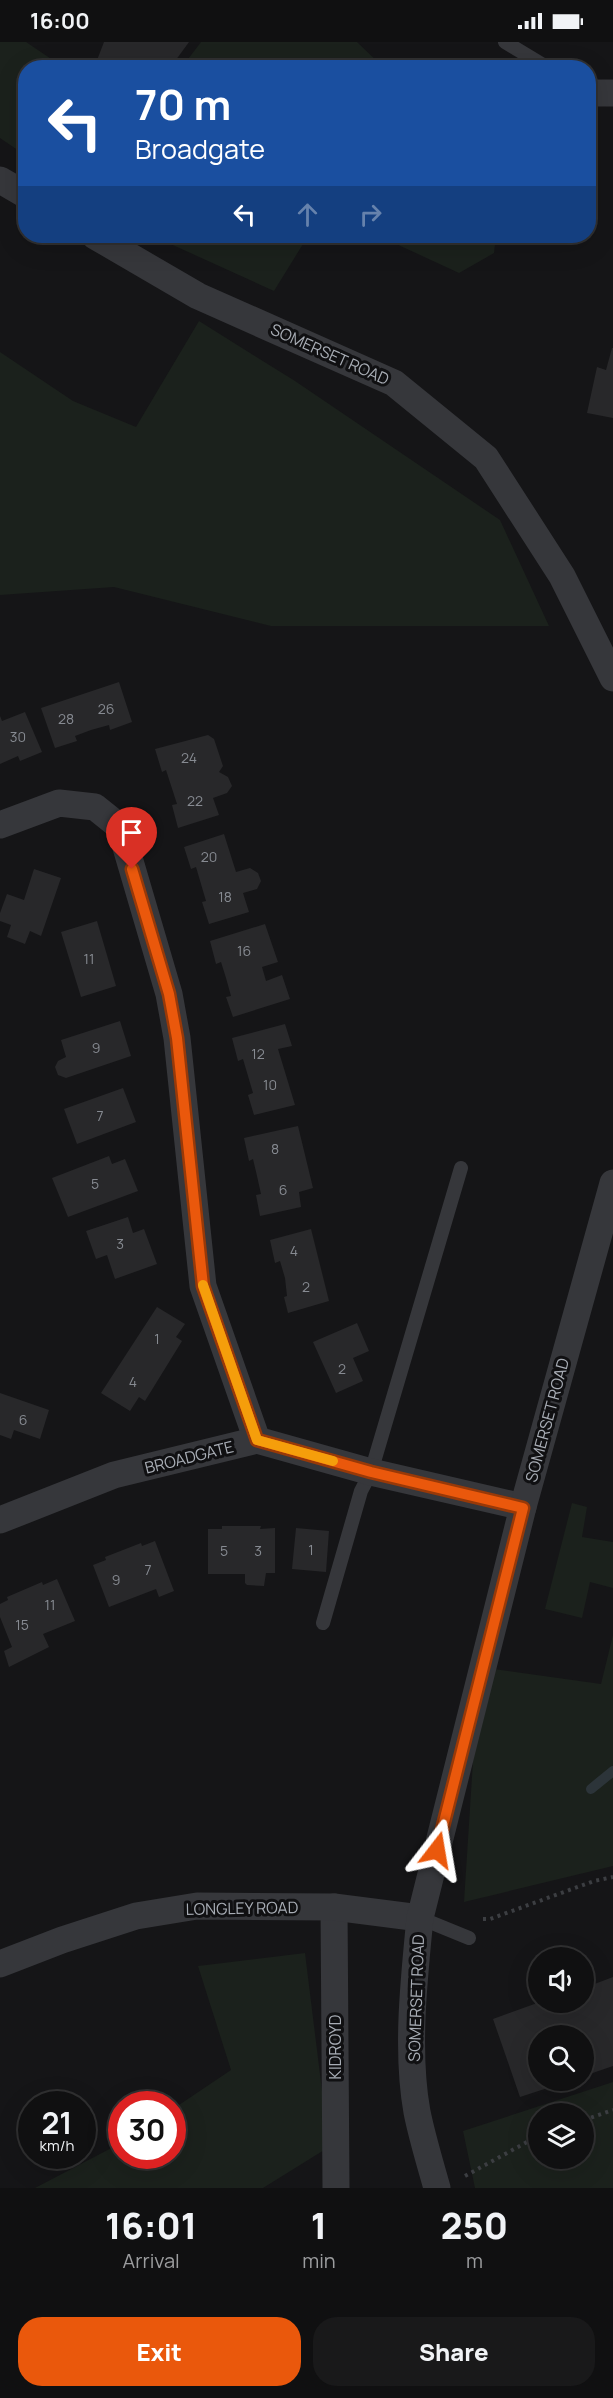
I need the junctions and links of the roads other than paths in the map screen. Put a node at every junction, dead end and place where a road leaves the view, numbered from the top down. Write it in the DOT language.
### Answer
graph roads {
  1 [pos="505,42"];
  2 [pos="535,60"];
  3 [pos="0,180"];
  4 [pos="18,190"];
  5 [pos="107,243"];
  6 [pos="613,678"];
  7 [pos="0,825"];
  8 [pos="461,1168"];
  9 [pos="613,1183"];
  10 [pos="257,1440"];
  11 [pos="371,1472"];
  12 [pos="523,1508"];
  13 [pos="0,1520"];
  14 [pos="323,1623"];
  15 [pos="334,1907"];
  16 [pos="420,1918"];
  17 [pos="469,1938"];
  18 [pos="0,1964"];
  19 [pos="336,2188"];
  20 [pos="437,2188"];
  1 -- 2 [label="lane"];
  3 -- 4 [label="street"];
  5 -- 6 [label="street, SOMERSET ROAD"];
  7 -- 10 [label="street"];
  8 -- 11 [label="lane"];
  9 -- 12 [label="street, SOMERSET ROAD"];
  10 -- 11 [label="street, BROADGATE"];
  10 -- 13 [label="street, BROADGATE"];
  11 -- 12 [label="street, BROADGATE"];
  11 -- 14 [label="lane"];
  12 -- 16 [label="street, SOMERSET ROAD"];
  15 -- 16 [label="street, LONGLEY ROAD"];
  15 -- 18 [label="street, LONGLEY ROAD"];
  15 -- 19 [label="street, KIDROYD"];
  16 -- 17 [label="lane"];
  16 -- 20 [label="street, SOMERSET ROAD"];
}
